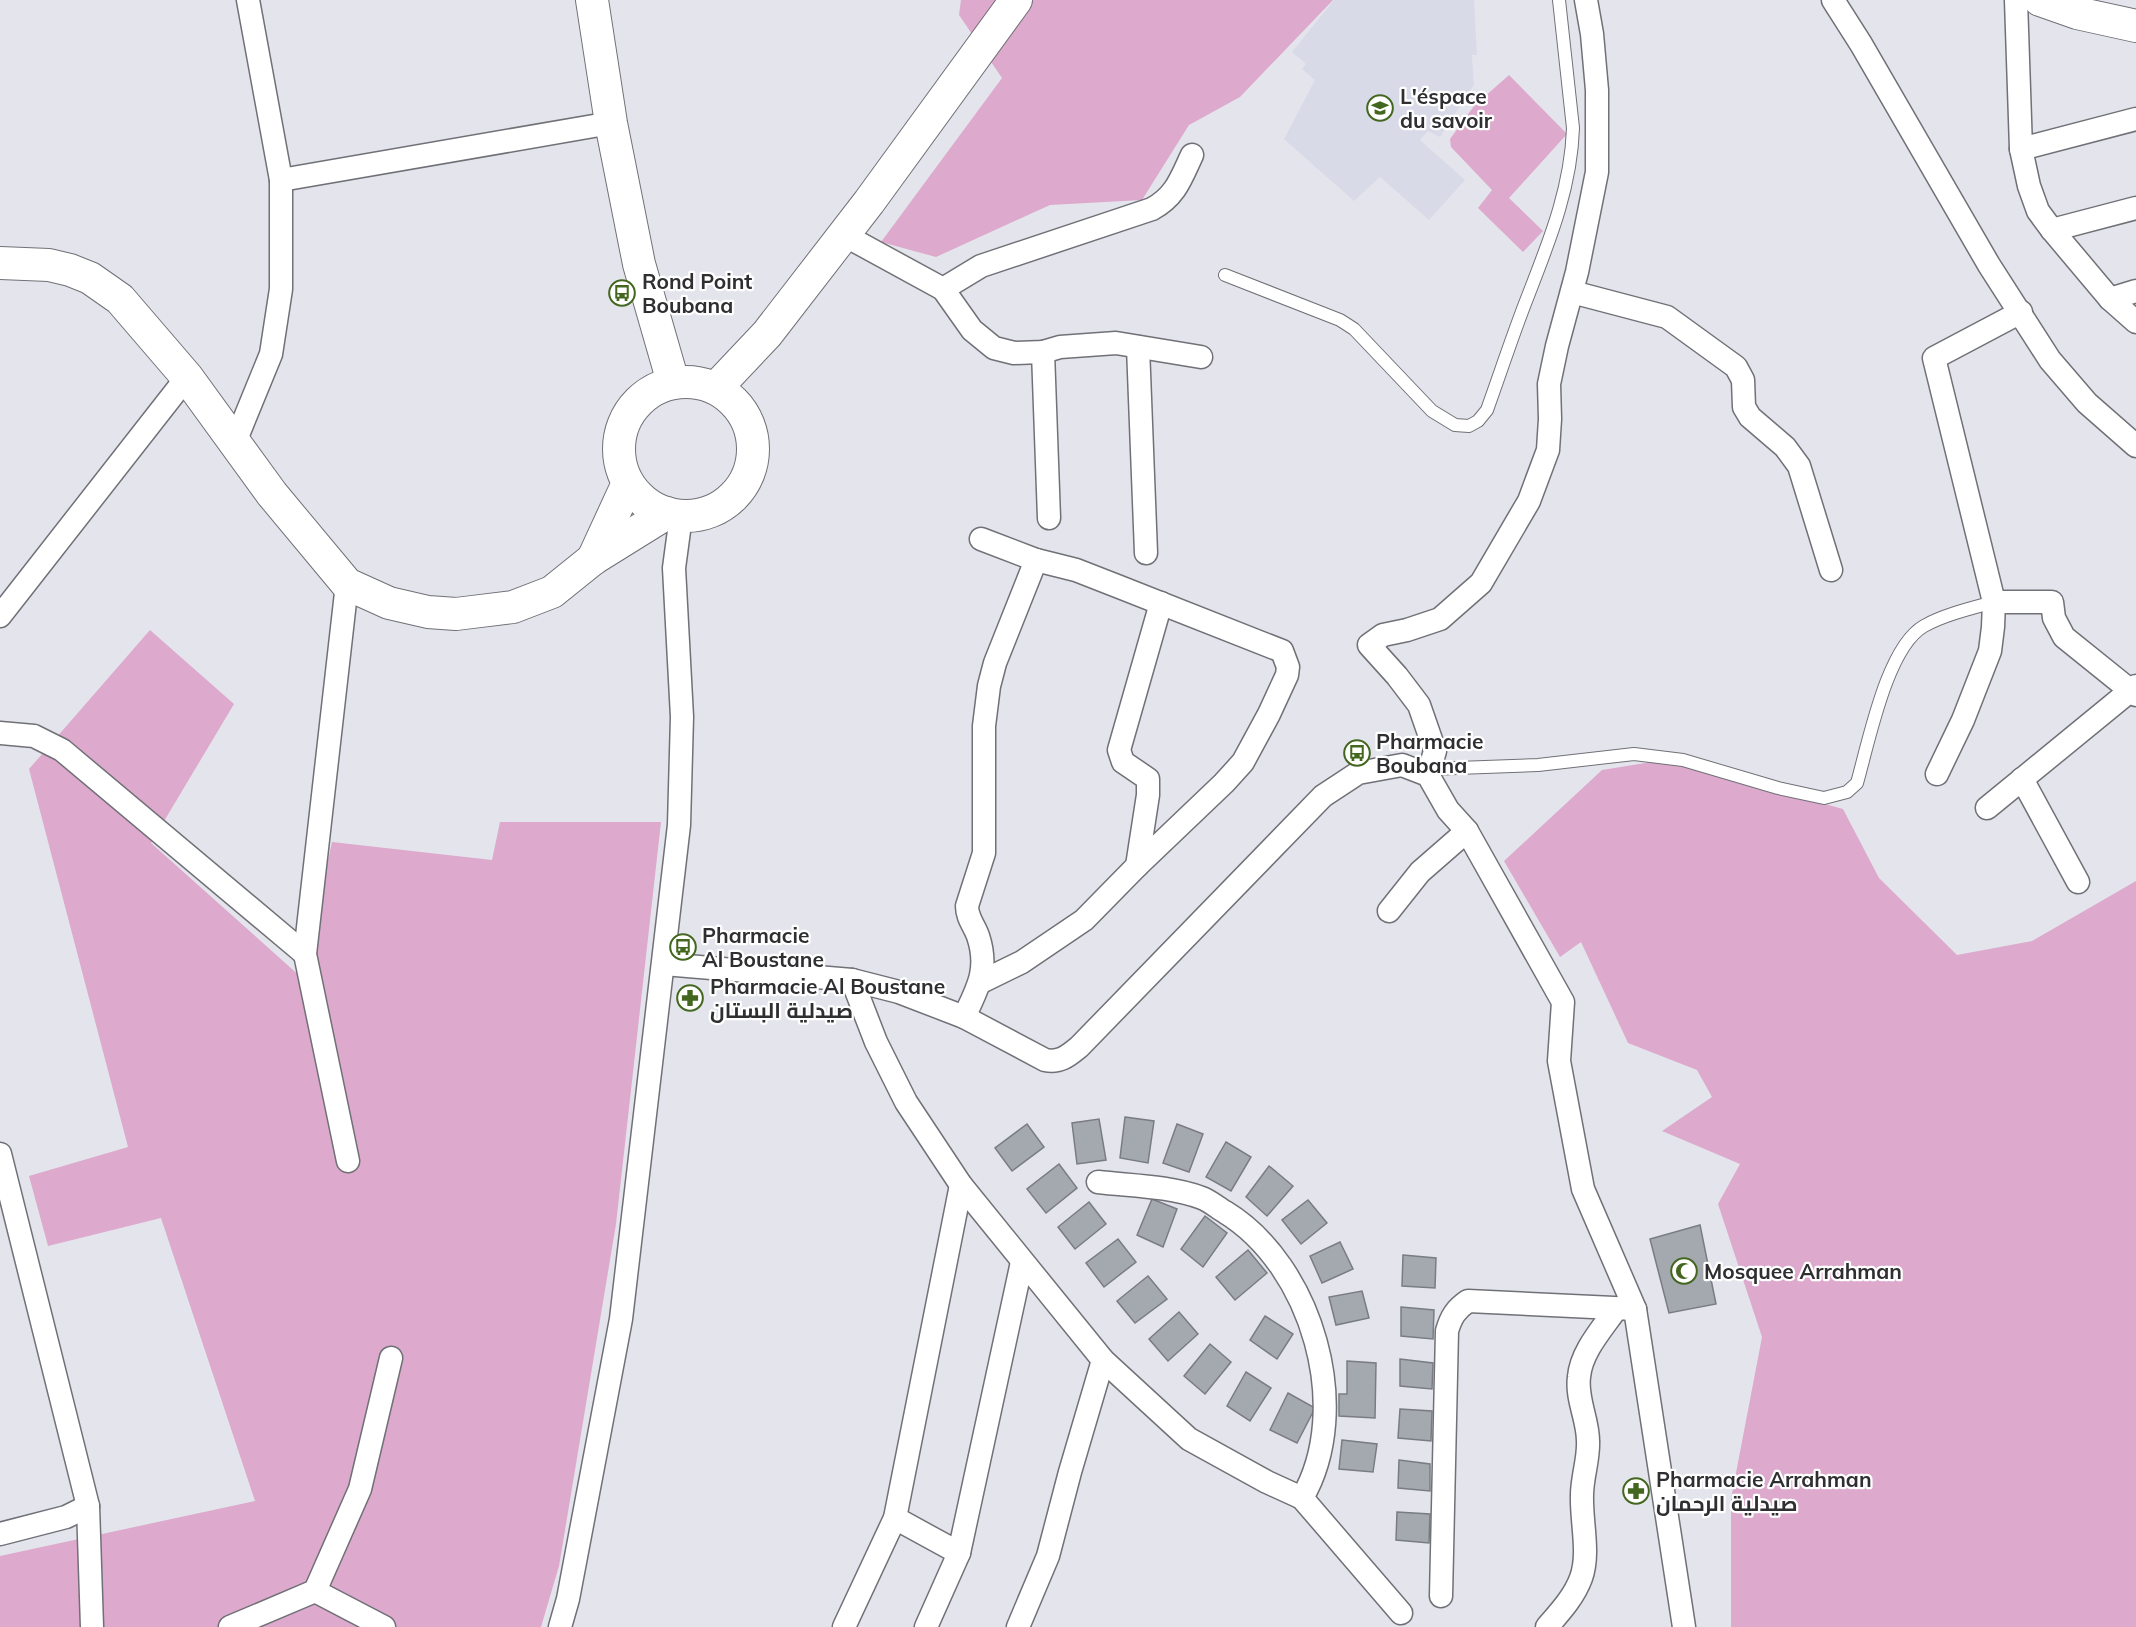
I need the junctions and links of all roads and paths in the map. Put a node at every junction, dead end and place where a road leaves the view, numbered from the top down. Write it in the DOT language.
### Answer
graph roads {
  1 [pos="248,0"];
  2 [pos="592,0"];
  3 [pos="1016,0"];
  4 [pos="1558,0"];
  5 [pos="1586,0"];
  6 [pos="1833,0"];
  7 [pos="2016,0"];
  8 [pos="2040,0"];
  9 [pos="2112,0"];
  10 [pos="2136,5"];
  11 [pos="2136,26"];
  12 [pos="2136,119"];
  13 [pos="610,123"];
  14 [pos="2021,149"];
  15 [pos="1192,155"];
  16 [pos="281,180"];
  17 [pos="2136,208"];
  18 [pos="2052,230"];
  19 [pos="844,235"];
  20 [pos="0,263"];
  21 [pos="1225,275"];
  22 [pos="943,289"];
  23 [pos="2136,291"];
  24 [pos="1572,292"];
  25 [pos="2110,299"];
  26 [pos="2021,312"];
  27 [pos="2136,322"];
  28 [pos="766,334"];
  29 [pos="1138,347"];
  30 [pos="1042,352"];
  31 [pos="1201,357"];
  32 [pos="186,377"];
  33 [pos="662,386"];
  34 [pos="716,388"];
  35 [pos="740,408"];
  36 [pos="235,442"];
  37 [pos="2136,446"];
  38 [pos="628,483"];
  39 [pos="674,515"];
  40 [pos="1049,518"];
  41 [pos="981,539"];
  42 [pos="1146,553"];
  43 [pos="592,559"];
  44 [pos="1036,560"];
  45 [pos="1831,570"];
  46 [pos="347,584"];
  47 [pos="1994,602"];
  48 [pos="1161,603"];
  49 [pos="0,616"];
  50 [pos="2134,690"];
  51 [pos="0,733"];
  52 [pos="1429,772"];
  53 [pos="1937,774"];
  54 [pos="2022,779"];
  55 [pos="1987,808"];
  56 [pos="1467,831"];
  57 [pos="1137,866"];
  58 [pos="2078,882"];
  59 [pos="1389,911"];
  60 [pos="305,954"];
  61 [pos="664,964"];
  62 [pos="852,980"];
  63 [pos="981,982"];
  64 [pos="964,1017"];
  65 [pos="0,1154"];
  66 [pos="348,1161"];
  67 [pos="1098,1182"];
  68 [pos="961,1185"];
  69 [pos="1022,1262"];
  70 [pos="1626,1309"];
  71 [pos="391,1358"];
  72 [pos="1103,1360"];
  73 [pos="1302,1498"];
  74 [pos="88,1506"];
  75 [pos="896,1518"];
  76 [pos="0,1534"];
  77 [pos="959,1553"];
  78 [pos="315,1591"];
  79 [pos="1442,1596"];
  80 [pos="1401,1613"];
  81 [pos="557,1623"];
  82 [pos="92,1627"];
  83 [pos="230,1627"];
  84 [pos="384,1627"];
  85 [pos="844,1627"];
  86 [pos="926,1627"];
  87 [pos="1018,1627"];
  88 [pos="1547,1627"];
  89 [pos="1684,1627"];
  1 -- 16 [label="street"];
  2 -- 13 [label="main road"];
  3 -- 19 [label="main road"];
  4 -- 21 [label="lane"];
  5 -- 24 [label="street"];
  6 -- 26 [label="street"];
  7 -- 14 [label="street"];
  8 -- 11 [label="main road"];
  9 -- 10 [label="main road"];
  12 -- 14 [label="street"];
  13 -- 16 [label="street"];
  13 -- 33 [label="main road"];
  14 -- 18 [label="street"];
  15 -- 22 [label="street"];
  16 -- 36 [label="street"];
  17 -- 18 [label="street"];
  18 -- 25 [label="street"];
  19 -- 22 [label="street"];
  19 -- 28 [label="main road"];
  20 -- 32 [label="main road"];
  22 -- 30 [label="street"];
  23 -- 25 [label="street"];
  24 -- 45 [label="street"];
  24 -- 52 [label="street"];
  25 -- 27 [label="street"];
  26 -- 37 [label="street"];
  26 -- 47 [label="street"];
  28 -- 34 [label="main road"];
  28 -- 35 [label="main road"];
  29 -- 30 [label="street"];
  29 -- 31 [label="street"];
  29 -- 42 [label="street"];
  30 -- 40 [label="street"];
  32 -- 36 [label="main road"];
  32 -- 49 [label="street"];
  33 -- 34 [label="main road"];
  33 -- 38 [label="main road"];
  34 -- 35 [label="main road"];
  35 -- 39 [label="main road"];
  36 -- 46 [label="main road"];
  38 -- 39 [label="main road"];
  38 -- 43 [label="main road"];
  39 -- 43 [label="main road"];
  39 -- 61 [label="street"];
  41 -- 44 [label="street"];
  43 -- 46 [label="main road"];
  44 -- 48 [label="street"];
  44 -- 63 [label="street"];
  46 -- 60 [label="street"];
  47 -- 50 [label="street"];
  47 -- 52 [label="lane"];
  47 -- 53 [label="street"];
  48 -- 57 [label="street"];
  48 -- 57 [label="street"];
  50 -- 54 [label="street"];
  51 -- 60 [label="street"];
  52 -- 56 [label="street"];
  52 -- 64 [label="street"];
  54 -- 55 [label="street"];
  54 -- 58 [label="street"];
  56 -- 59 [label="street"];
  56 -- 70 [label="street"];
  57 -- 63 [label="street"];
  60 -- 66 [label="street"];
  61 -- 62 [label="street"];
  61 -- 81 [label="street"];
  62 -- 64 [label="street"];
  62 -- 68 [label="street"];
  63 -- 64 [label="street"];
  65 -- 74 [label="street"];
  67 -- 73 [label="street"];
  68 -- 69 [label="street"];
  68 -- 75 [label="street"];
  69 -- 72 [label="street"];
  69 -- 77 [label="street"];
  70 -- 79 [label="street"];
  70 -- 88 [label="street"];
  70 -- 89 [label="street"];
  71 -- 78 [label="street"];
  72 -- 73 [label="street"];
  72 -- 87 [label="street"];
  73 -- 80 [label="street"];
  74 -- 76 [label="street"];
  74 -- 82 [label="street"];
  75 -- 77 [label="street"];
  75 -- 85 [label="street"];
  77 -- 86 [label="street"];
  78 -- 83 [label="street"];
  78 -- 84 [label="street"];
}
